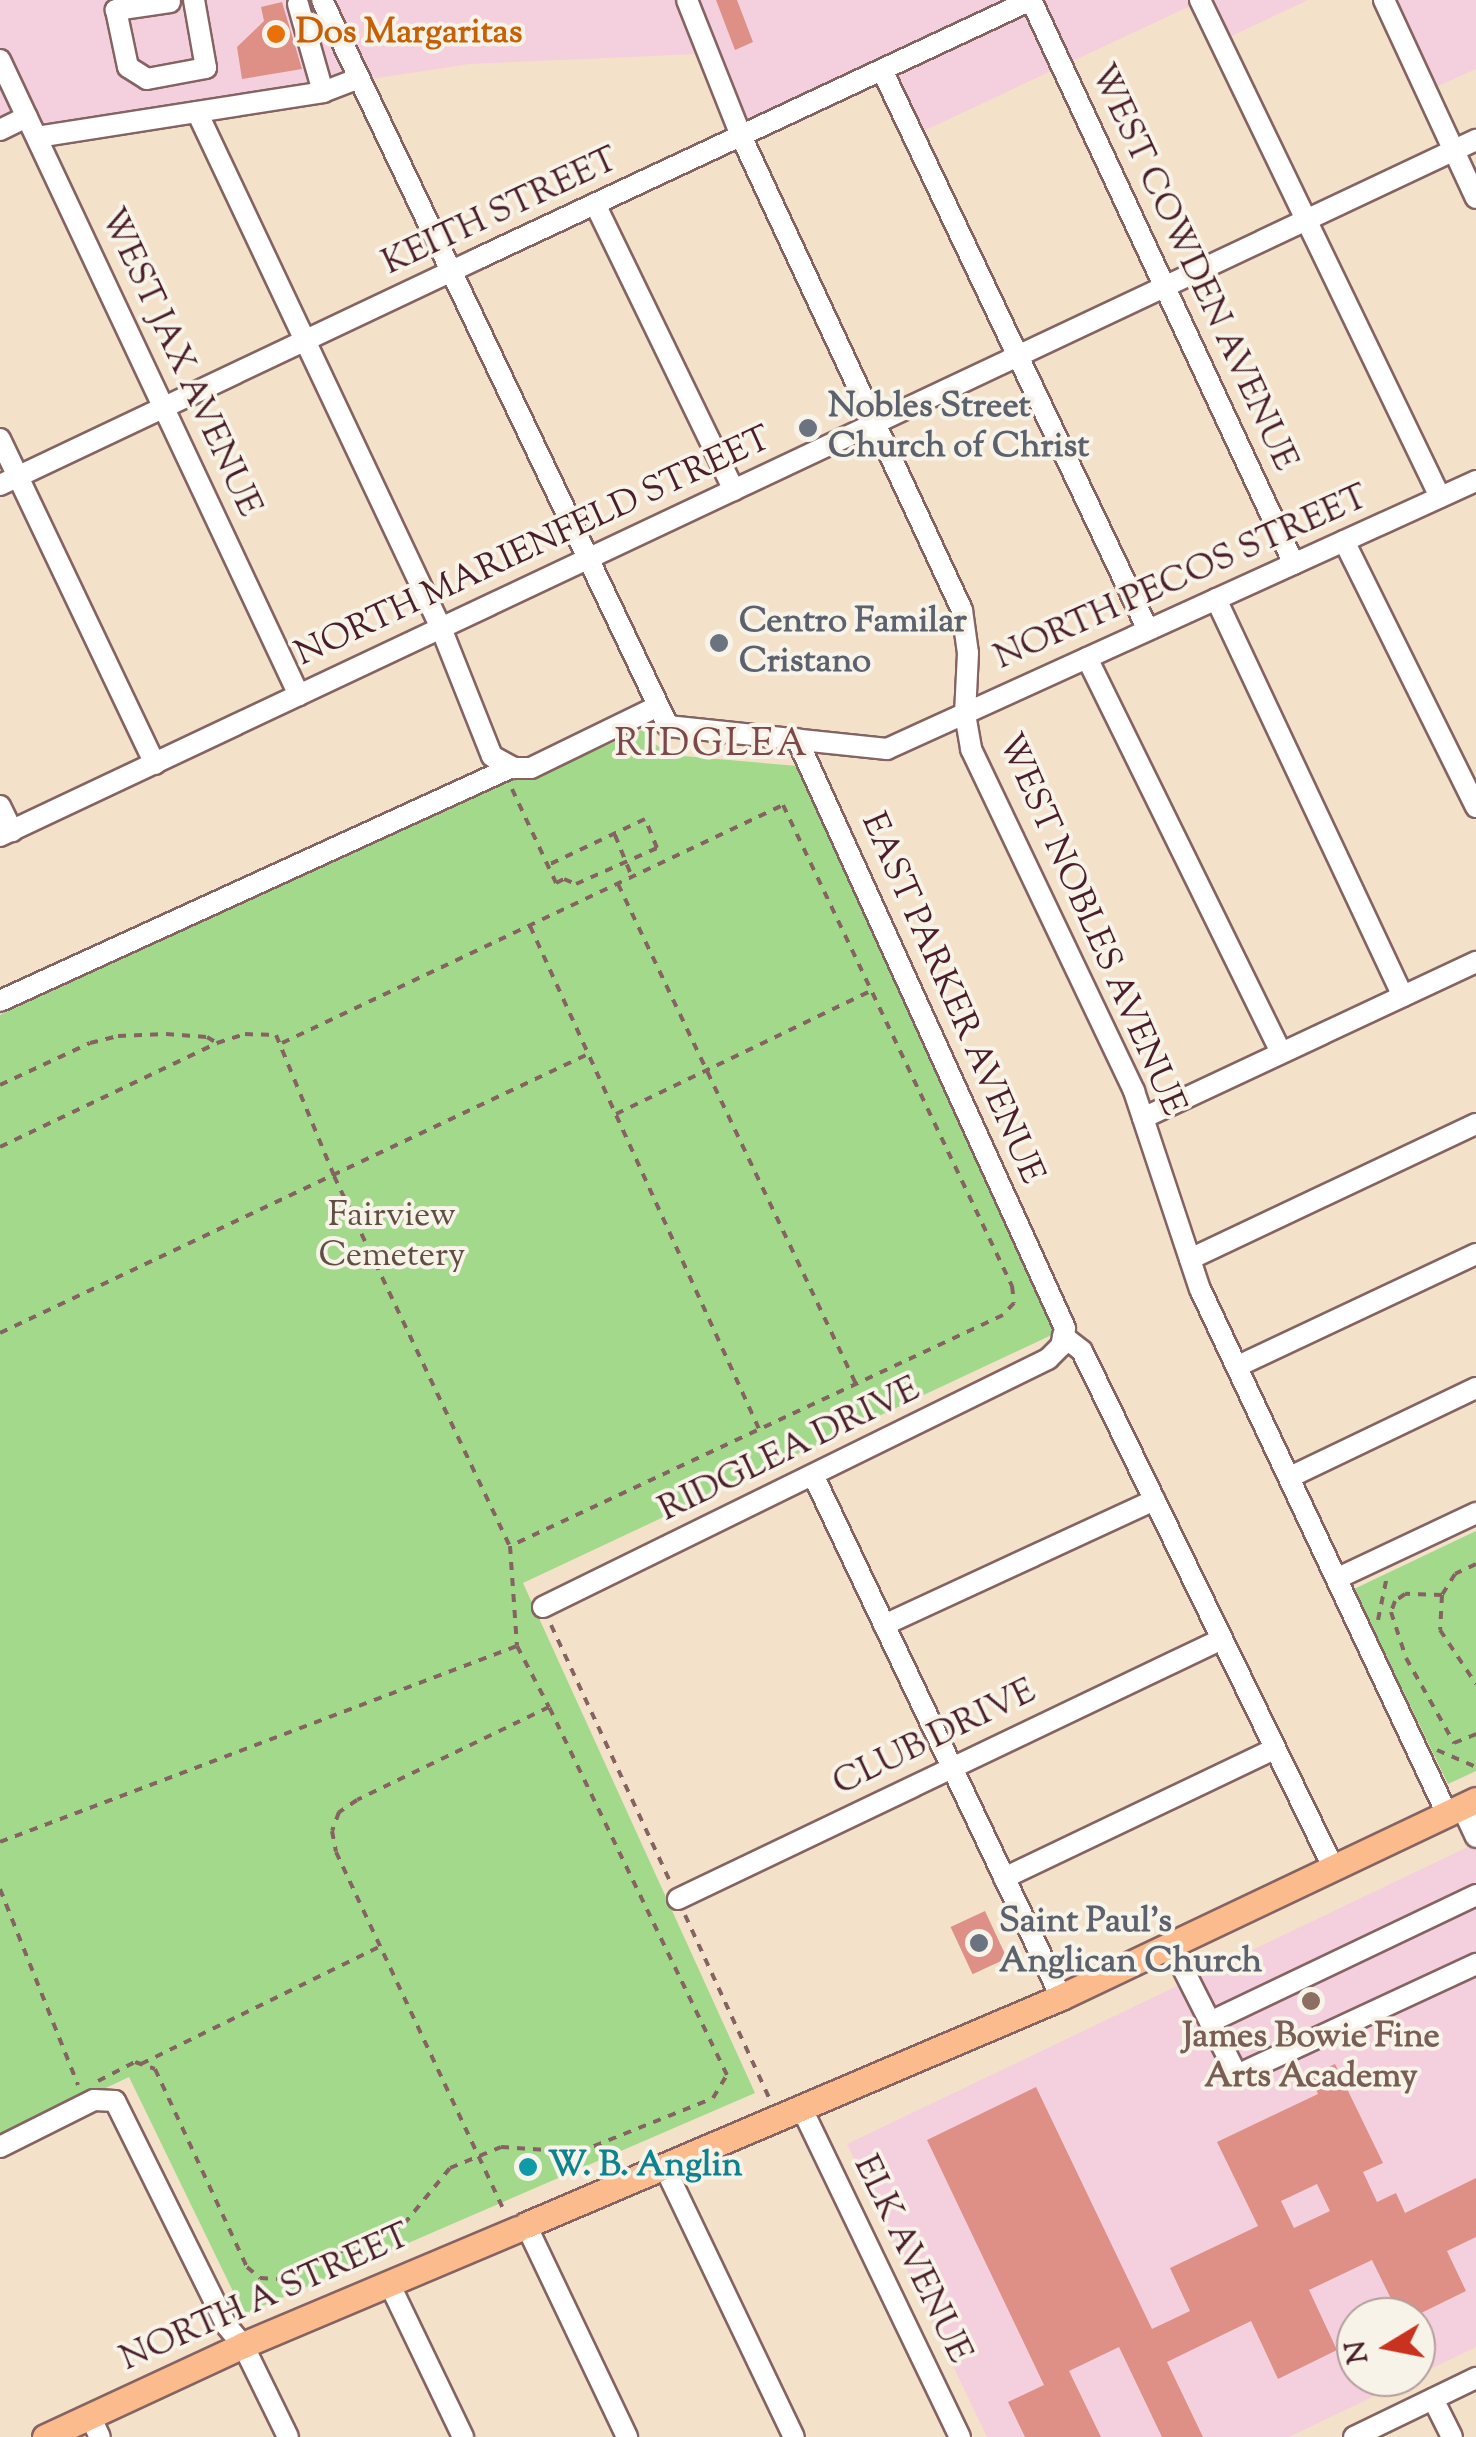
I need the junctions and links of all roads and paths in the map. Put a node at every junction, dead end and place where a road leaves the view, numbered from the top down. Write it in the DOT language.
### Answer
graph roads {
  1 [pos="194,0"];
  2 [pos="322,0"];
  3 [pos="687,0"];
  4 [pos="1030,0"];
  5 [pos="1200,0"];
  6 [pos="1384,0"];
  7 [pos="174,1"];
  8 [pos="299,1"];
  9 [pos="0,60"];
  10 [pos="882,70"];
  11 [pos="359,78"];
  12 [pos="323,92"];
  13 [pos="197,112"];
  14 [pos="27,117"];
  15 [pos="0,130"];
  16 [pos="741,136"];
  17 [pos="36,137"];
  18 [pos="1476,140"];
  19 [pos="1454,151"];
  20 [pos="1476,198"];
  21 [pos="595,204"];
  22 [pos="1307,220"];
  23 [pos="452,272"];
  24 [pos="1165,287"];
  25 [pos="306,340"];
  26 [pos="1021,355"];
  27 [pos="164,408"];
  28 [pos="876,423"];
  29 [pos="0,439"];
  30 [pos="9,481"];
  31 [pos="1476,481"];
  32 [pos="734,490"];
  33 [pos="1440,498"];
  34 [pos="1344,542"];
  35 [pos="588,559"];
  36 [pos="1294,564"];
  37 [pos="1216,599"];
  38 [pos="441,628"];
  39 [pos="1148,630"];
  40 [pos="1086,658"];
  41 [pos="298,695"];
  42 [pos="966,714"];
  43 [pos="663,716"];
  44 [pos="798,739"];
  45 [pos="155,764"];
  46 [pos="510,776"];
  47 [pos="0,806"];
  48 [pos="1476,807"];
  49 [pos="615,833"];
  50 [pos="6,834"];
  51 [pos="627,862"];
  52 [pos="548,865"];
  53 [pos="632,876"];
  54 [pos="618,884"];
  55 [pos="530,926"];
  56 [pos="1476,962"];
  57 [pos="871,991"];
  58 [pos="1403,996"];
  59 [pos="0,1000"];
  60 [pos="217,1043"];
  61 [pos="280,1044"];
  62 [pos="1281,1053"];
  63 [pos="588,1054"];
  64 [pos="705,1067"];
  65 [pos="0,1086"];
  66 [pos="616,1114"];
  67 [pos="1143,1118"];
  68 [pos="1476,1124"];
  69 [pos="0,1147"];
  70 [pos="334,1176"];
  71 [pos="1476,1254"];
  72 [pos="1190,1259"];
  73 [pos="0,1333"];
  74 [pos="1062,1341"];
  75 [pos="1238,1366"];
  76 [pos="856,1384"];
  77 [pos="1476,1388"];
  78 [pos="759,1429"];
  79 [pos="814,1477"];
  80 [pos="1290,1477"];
  81 [pos="1154,1500"];
  82 [pos="1476,1513"];
  83 [pos="510,1546"];
  84 [pos="1476,1564"];
  85 [pos="1400,1567"];
  86 [pos="1338,1578"];
  87 [pos="1442,1595"];
  88 [pos="1382,1601"];
  89 [pos="1393,1606"];
  90 [pos="542,1607"];
  91 [pos="884,1626"];
  92 [pos="1377,1628"];
  93 [pos="1222,1639"];
  94 [pos="517,1646"];
  95 [pos="1476,1684"];
  96 [pos="549,1708"];
  97 [pos="1476,1734"];
  98 [pos="1434,1748"];
  99 [pos="1275,1749"];
  100 [pos="1476,1766"];
  101 [pos="951,1767"];
  102 [pos="1462,1807"];
  103 [pos="1476,1836"];
  104 [pos="0,1842"];
  105 [pos="1333,1867"];
  106 [pos="1004,1878"];
  107 [pos="0,1890"];
  108 [pos="1476,1895"];
  109 [pos="678,1900"];
  110 [pos="1171,1944"];
  111 [pos="380,1947"];
  112 [pos="1476,1964"];
  113 [pos="1061,1997"];
  114 [pos="1210,2022"];
  115 [pos="141,2064"];
  116 [pos="94,2082"];
  117 [pos="80,2089"];
  118 [pos="791,2115"];
  119 [pos="0,2146"];
  120 [pos="476,2157"];
  121 [pos="665,2168"];
  122 [pos="522,2227"];
  123 [pos="389,2283"];
  124 [pos="243,2345"];
  125 [pos="1476,2378"];
  126 [pos="1434,2398"];
  127 [pos="95,2426"];
  128 [pos="45,2437"];
  129 [pos="288,2437"];
  130 [pos="463,2437"];
  131 [pos="628,2437"];
  132 [pos="794,2437"];
  133 [pos="960,2437"];
  134 [pos="1354,2437"];
  135 [pos="1452,2437"];
  1 -- 7 [label="street"];
  2 -- 11 [label="street"];
  3 -- 16 [label="street, WEST NOBLES AVENUE"];
  4 -- 10 [label="street, KEITH STREET"];
  4 -- 24 [label="street, WEST COWDEN AVENUE"];
  5 -- 22 [label="street"];
  6 -- 19 [label="street"];
  8 -- 12 [label="street"];
  9 -- 14 [label="street, WEST JAX AVENUE"];
  10 -- 16 [label="street, KEITH STREET"];
  10 -- 26 [label="street"];
  11 -- 12 [label="street"];
  11 -- 23 [label="street"];
  12 -- 13 [label="street"];
  13 -- 17 [label="street"];
  13 -- 25 [label="street"];
  14 -- 15 [label="street"];
  14 -- 17 [label="street, WEST JAX AVENUE"];
  16 -- 21 [label="street, KEITH STREET"];
  16 -- 28 [label="street, WEST NOBLES AVENUE"];
  17 -- 27 [label="street, WEST JAX AVENUE"];
  18 -- 19 [label="street, NORTH MARIENFELD STREET"];
  19 -- 20 [label="street"];
  19 -- 22 [label="street, NORTH MARIENFELD STREET"];
  21 -- 23 [label="street, KEITH STREET"];
  21 -- 32 [label="street"];
  22 -- 24 [label="street, NORTH MARIENFELD STREET"];
  22 -- 33 [label="street"];
  23 -- 25 [label="street, KEITH STREET"];
  23 -- 35 [label="street"];
  24 -- 26 [label="street, NORTH MARIENFELD STREET"];
  24 -- 36 [label="street, WEST COWDEN AVENUE"];
  25 -- 27 [label="street, KEITH STREET"];
  25 -- 38 [label="street"];
  26 -- 28 [label="street, NORTH MARIENFELD STREET"];
  26 -- 39 [label="street"];
  27 -- 30 [label="street, KEITH STREET"];
  27 -- 41 [label="street, WEST JAX AVENUE"];
  28 -- 32 [label="street, NORTH MARIENFELD STREET"];
  28 -- 42 [label="street, WEST NOBLES AVENUE"];
  29 -- 30 [label="street"];
  30 -- 45 [label="street"];
  31 -- 33 [label="street, NORTH PECOS STREET"];
  32 -- 35 [label="street, NORTH MARIENFELD STREET"];
  33 -- 34 [label="street, NORTH PECOS STREET"];
  34 -- 36 [label="street, NORTH PECOS STREET"];
  34 -- 48 [label="street"];
  35 -- 38 [label="street, NORTH MARIENFELD STREET"];
  35 -- 43 [label="street"];
  36 -- 37 [label="street, NORTH PECOS STREET"];
  37 -- 39 [label="street, NORTH PECOS STREET"];
  37 -- 58 [label="street"];
  38 -- 41 [label="street, NORTH MARIENFELD STREET"];
  38 -- 46 [label="street"];
  39 -- 40 [label="street, NORTH PECOS STREET"];
  40 -- 42 [label="street, NORTH PECOS STREET"];
  40 -- 62 [label="street"];
  41 -- 45 [label="street, NORTH MARIENFELD STREET"];
  42 -- 44 [label="street, NORTH PECOS STREET"];
  42 -- 67 [label="street, WEST NOBLES AVENUE"];
  43 -- 44 [label="street"];
  43 -- 46 [label="street"];
  44 -- 74 [label="street, EAST PARKER AVENUE"];
  45 -- 50 [label="street, NORTH MARIENFELD STREET"];
  46 -- 52 [label="path"];
  46 -- 59 [label="street"];
  47 -- 50 [label="street"];
  49 -- 51 [label="path"];
  49 -- 51 [label="path"];
  49 -- 52 [label="path"];
  51 -- 52 [label="path"];
  51 -- 53 [label="path"];
  53 -- 54 [label="path"];
  53 -- 57 [label="path"];
  54 -- 55 [label="path"];
  54 -- 64 [label="path"];
  55 -- 61 [label="path"];
  55 -- 63 [label="path"];
  56 -- 58 [label="street"];
  57 -- 64 [label="path"];
  57 -- 76 [label="path"];
  58 -- 62 [label="street"];
  60 -- 61 [label="path"];
  60 -- 65 [label="path"];
  60 -- 69 [label="path"];
  61 -- 70 [label="path"];
  62 -- 67 [label="street"];
  63 -- 66 [label="path"];
  63 -- 70 [label="path"];
  64 -- 66 [label="path"];
  64 -- 76 [label="path"];
  66 -- 78 [label="path"];
  67 -- 72 [label="street, WEST NOBLES AVENUE"];
  68 -- 72 [label="street"];
  70 -- 73 [label="path"];
  70 -- 83 [label="path"];
  71 -- 75 [label="street"];
  72 -- 75 [label="street, WEST NOBLES AVENUE"];
  74 -- 79 [label="street, RIDGLEA DRIVE"];
  74 -- 81 [label="street"];
  75 -- 80 [label="street, WEST NOBLES AVENUE"];
  76 -- 78 [label="path"];
  77 -- 80 [label="street"];
  78 -- 83 [label="path"];
  79 -- 90 [label="street, RIDGLEA DRIVE"];
  79 -- 91 [label="street"];
  80 -- 86 [label="street, WEST NOBLES AVENUE"];
  81 -- 91 [label="street"];
  81 -- 93 [label="street"];
  82 -- 86 [label="street"];
  83 -- 94 [label="path"];
  84 -- 87 [label="path"];
  85 -- 88 [label="path"];
  86 -- 102 [label="street, WEST NOBLES AVENUE"];
  87 -- 89 [label="path"];
  87 -- 95 [label="path"];
  88 -- 89 [label="path"];
  88 -- 92 [label="path"];
  89 -- 97 [label="path"];
  90 -- 109 [label="path"];
  91 -- 101 [label="street"];
  93 -- 99 [label="street"];
  93 -- 101 [label="street, CLUB DRIVE"];
  94 -- 96 [label="path"];
  94 -- 104 [label="path"];
  96 -- 111 [label="path"];
  96 -- 120 [label="path"];
  98 -- 100 [label="path"];
  99 -- 105 [label="street"];
  99 -- 106 [label="street"];
  101 -- 106 [label="street"];
  101 -- 109 [label="street, CLUB DRIVE"];
  102 -- 103 [label="street, WEST NOBLES AVENUE"];
  102 -- 105 [label="main road, NORTH A STREET"];
  105 -- 110 [label="main road, NORTH A STREET"];
  106 -- 113 [label="street"];
  107 -- 117 [label="path"];
  108 -- 114 [label="street"];
  109 -- 118 [label="path"];
  110 -- 113 [label="main road, NORTH A STREET"];
  110 -- 114 [label="street"];
  111 -- 115 [label="path"];
  111 -- 120 [label="path"];
  112 -- 114 [label="street"];
  113 -- 118 [label="main road, NORTH A STREET"];
  115 -- 116 [label="path"];
  115 -- 120 [label="path"];
  118 -- 121 [label="main road, NORTH A STREET"];
  118 -- 133 [label="street, ELK AVENUE"];
  119 -- 124 [label="street"];
  120 -- 122 [label="path"];
  121 -- 122 [label="main road, NORTH A STREET"];
  121 -- 132 [label="street"];
  122 -- 123 [label="main road, NORTH A STREET"];
  122 -- 131 [label="street"];
  123 -- 124 [label="main road, NORTH A STREET"];
  123 -- 130 [label="street"];
  124 -- 127 [label="main road, NORTH A STREET"];
  124 -- 129 [label="street"];
  125 -- 126 [label="street"];
  126 -- 134 [label="street"];
  126 -- 135 [label="street"];
  127 -- 128 [label="main road, NORTH A STREET"];
}
